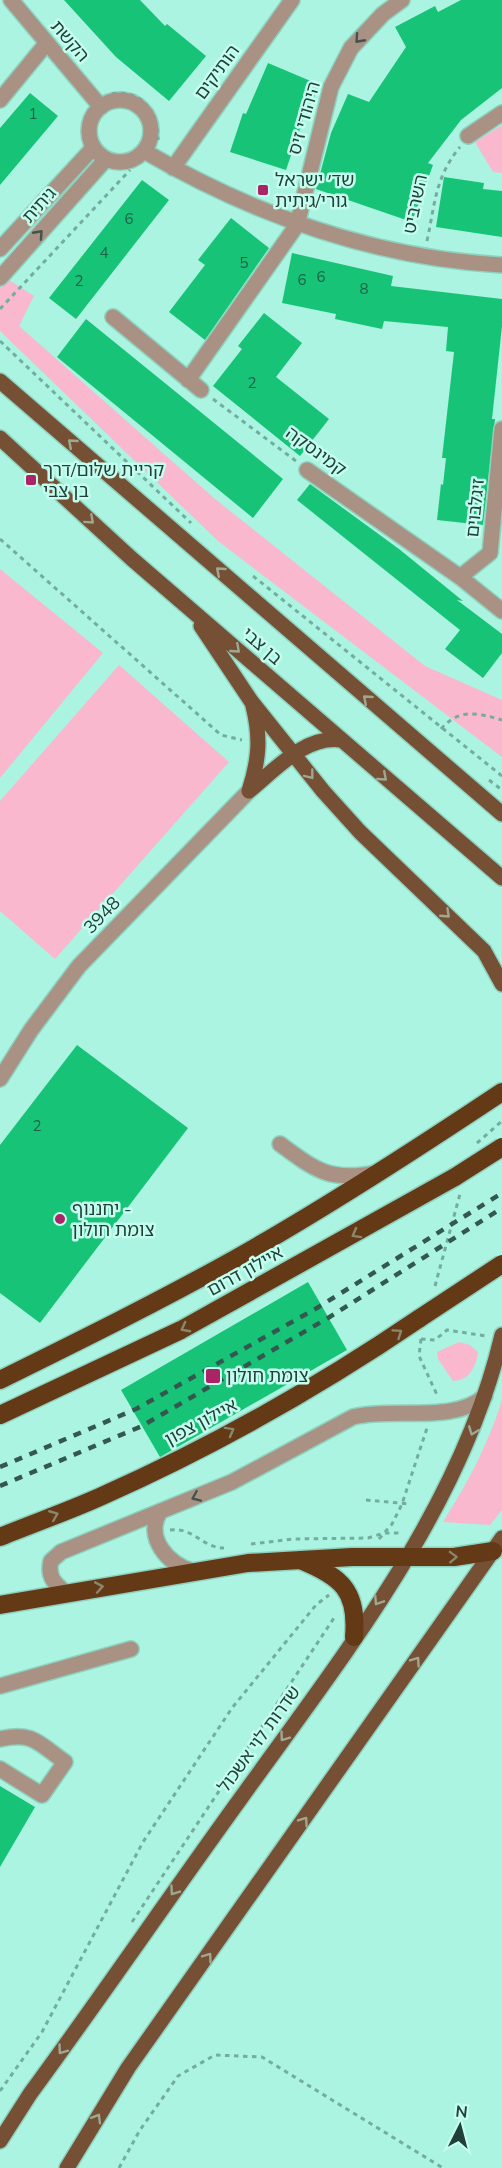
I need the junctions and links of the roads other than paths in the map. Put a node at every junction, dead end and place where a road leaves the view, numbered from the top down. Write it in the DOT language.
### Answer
graph roads {
  1 [pos="11,0"];
  2 [pos="292,0"];
  3 [pos="402,0"];
  4 [pos="46,44"];
  5 [pos="0,100"];
  6 [pos="99,104"];
  7 [pos="502,113"];
  8 [pos="468,136"];
  9 [pos="93,148"];
  10 [pos="151,150"];
  11 [pos="106,159"];
  12 [pos="173,168"];
  13 [pos="297,225"];
  14 [pos="0,249"];
  15 [pos="502,265"];
  16 [pos="0,278"];
  17 [pos="113,316"];
  18 [pos="0,381"];
  19 [pos="502,429"];
  20 [pos="0,438"];
  21 [pos="307,470"];
  22 [pos="460,577"];
  23 [pos="190,609"];
  24 [pos="502,611"];
  25 [pos="251,702"];
  26 [pos="341,740"];
  27 [pos="294,754"];
  28 [pos="249,791"];
  29 [pos="502,814"];
  30 [pos="502,878"];
  31 [pos="484,951"];
  32 [pos="502,967"];
  33 [pos="502,984"];
  34 [pos="0,1079"];
  35 [pos="502,1092"];
  36 [pos="280,1144"];
  37 [pos="502,1147"];
  38 [pos="378,1173"];
  39 [pos="502,1264"];
  40 [pos="502,1337"];
  41 [pos="502,1374"];
  42 [pos="0,1380"];
  43 [pos="487,1390"];
  44 [pos="0,1415"];
  45 [pos="160,1512"];
  46 [pos="0,1537"];
  47 [pos="497,1545"];
  48 [pos="406,1556"];
  49 [pos="296,1558"];
  50 [pos="193,1571"];
  51 [pos="66,1593"];
  52 [pos="0,1605"];
  53 [pos="354,1637"];
  54 [pos="131,1649"];
  55 [pos="0,1686"];
  56 [pos="1,1734"];
  57 [pos="0,1770"];
  58 [pos="0,2141"];
  59 [pos="67,2168"];
  1 -- 4 [label="street, הקשת"];
  2 -- 12 [label="street, הותיקים"];
  3 -- 13 [label="street, היהודי זיס, one-way"];
  4 -- 5 [label="street"];
  4 -- 6 [label="street, הקשת"];
  6 -- 9 [label="street"];
  6 -- 10 [label="street"];
  7 -- 8 [label="street"];
  9 -- 11 [label="street"];
  9 -- 14 [label="street, גיתית"];
  10 -- 11 [label="street"];
  10 -- 12 [label="street"];
  16 -- 11 [label="street, גיתית, one-way"];
  12 -- 13 [label="street"];
  13 -- 15 [label="street"];
  13 -- 17 [label="street, היהודי זיס"];
  29 -- 18 [label="main road, בן צבי, one-way"];
  19 -- 22 [label="street, זיגלבוים"];
  20 -- 23 [label="main road, בן צבי, one-way"];
  21 -- 22 [label="street, קמינסקה"];
  22 -- 24 [label="street, קמינסקה"];
  23 -- 25 [label="main road"];
  23 -- 26 [label="main road, בן צבי, one-way"];
  25 -- 27 [label="main road"];
  25 -- 28 [label="main road"];
  26 -- 27 [label="main road"];
  26 -- 30 [label="main road, בן צבי, one-way"];
  27 -- 28 [label="main road"];
  27 -- 31 [label="main road, one-way"];
  28 -- 34 [label="street, 3948"];
  31 -- 32 [label="main road"];
  31 -- 33 [label="main road"];
  35 -- 38 [label="highway"];
  36 -- 38 [label="street"];
  37 -- 44 [label="highway, איילון דרום, one-way, bridge"];
  38 -- 42 [label="highway"];
  46 -- 39 [label="highway, איילון צפון, one-way, bridge"];
  40 -- 43 [label="main road, שדרות לוי אשכול"];
  41 -- 43 [label="street"];
  43 -- 45 [label="street, one-way"];
  43 -- 48 [label="main road, שדרות לוי אשכול, one-way"];
  45 -- 50 [label="street"];
  45 -- 51 [label="street"];
  48 -- 47 [label="highway, one-way"];
  59 -- 47 [label="main road, one-way"];
  48 -- 49 [label="highway"];
  48 -- 53 [label="main road, שדרות לוי אשכול, one-way"];
  49 -- 50 [label="highway"];
  49 -- 53 [label="highway"];
  51 -- 50 [label="highway, one-way"];
  51 -- 52 [label="highway"];
  53 -- 58 [label="main road, שדרות לוי אשכול, one-way"];
  54 -- 55 [label="street"];
  56 -- 57 [label="street"];
}
